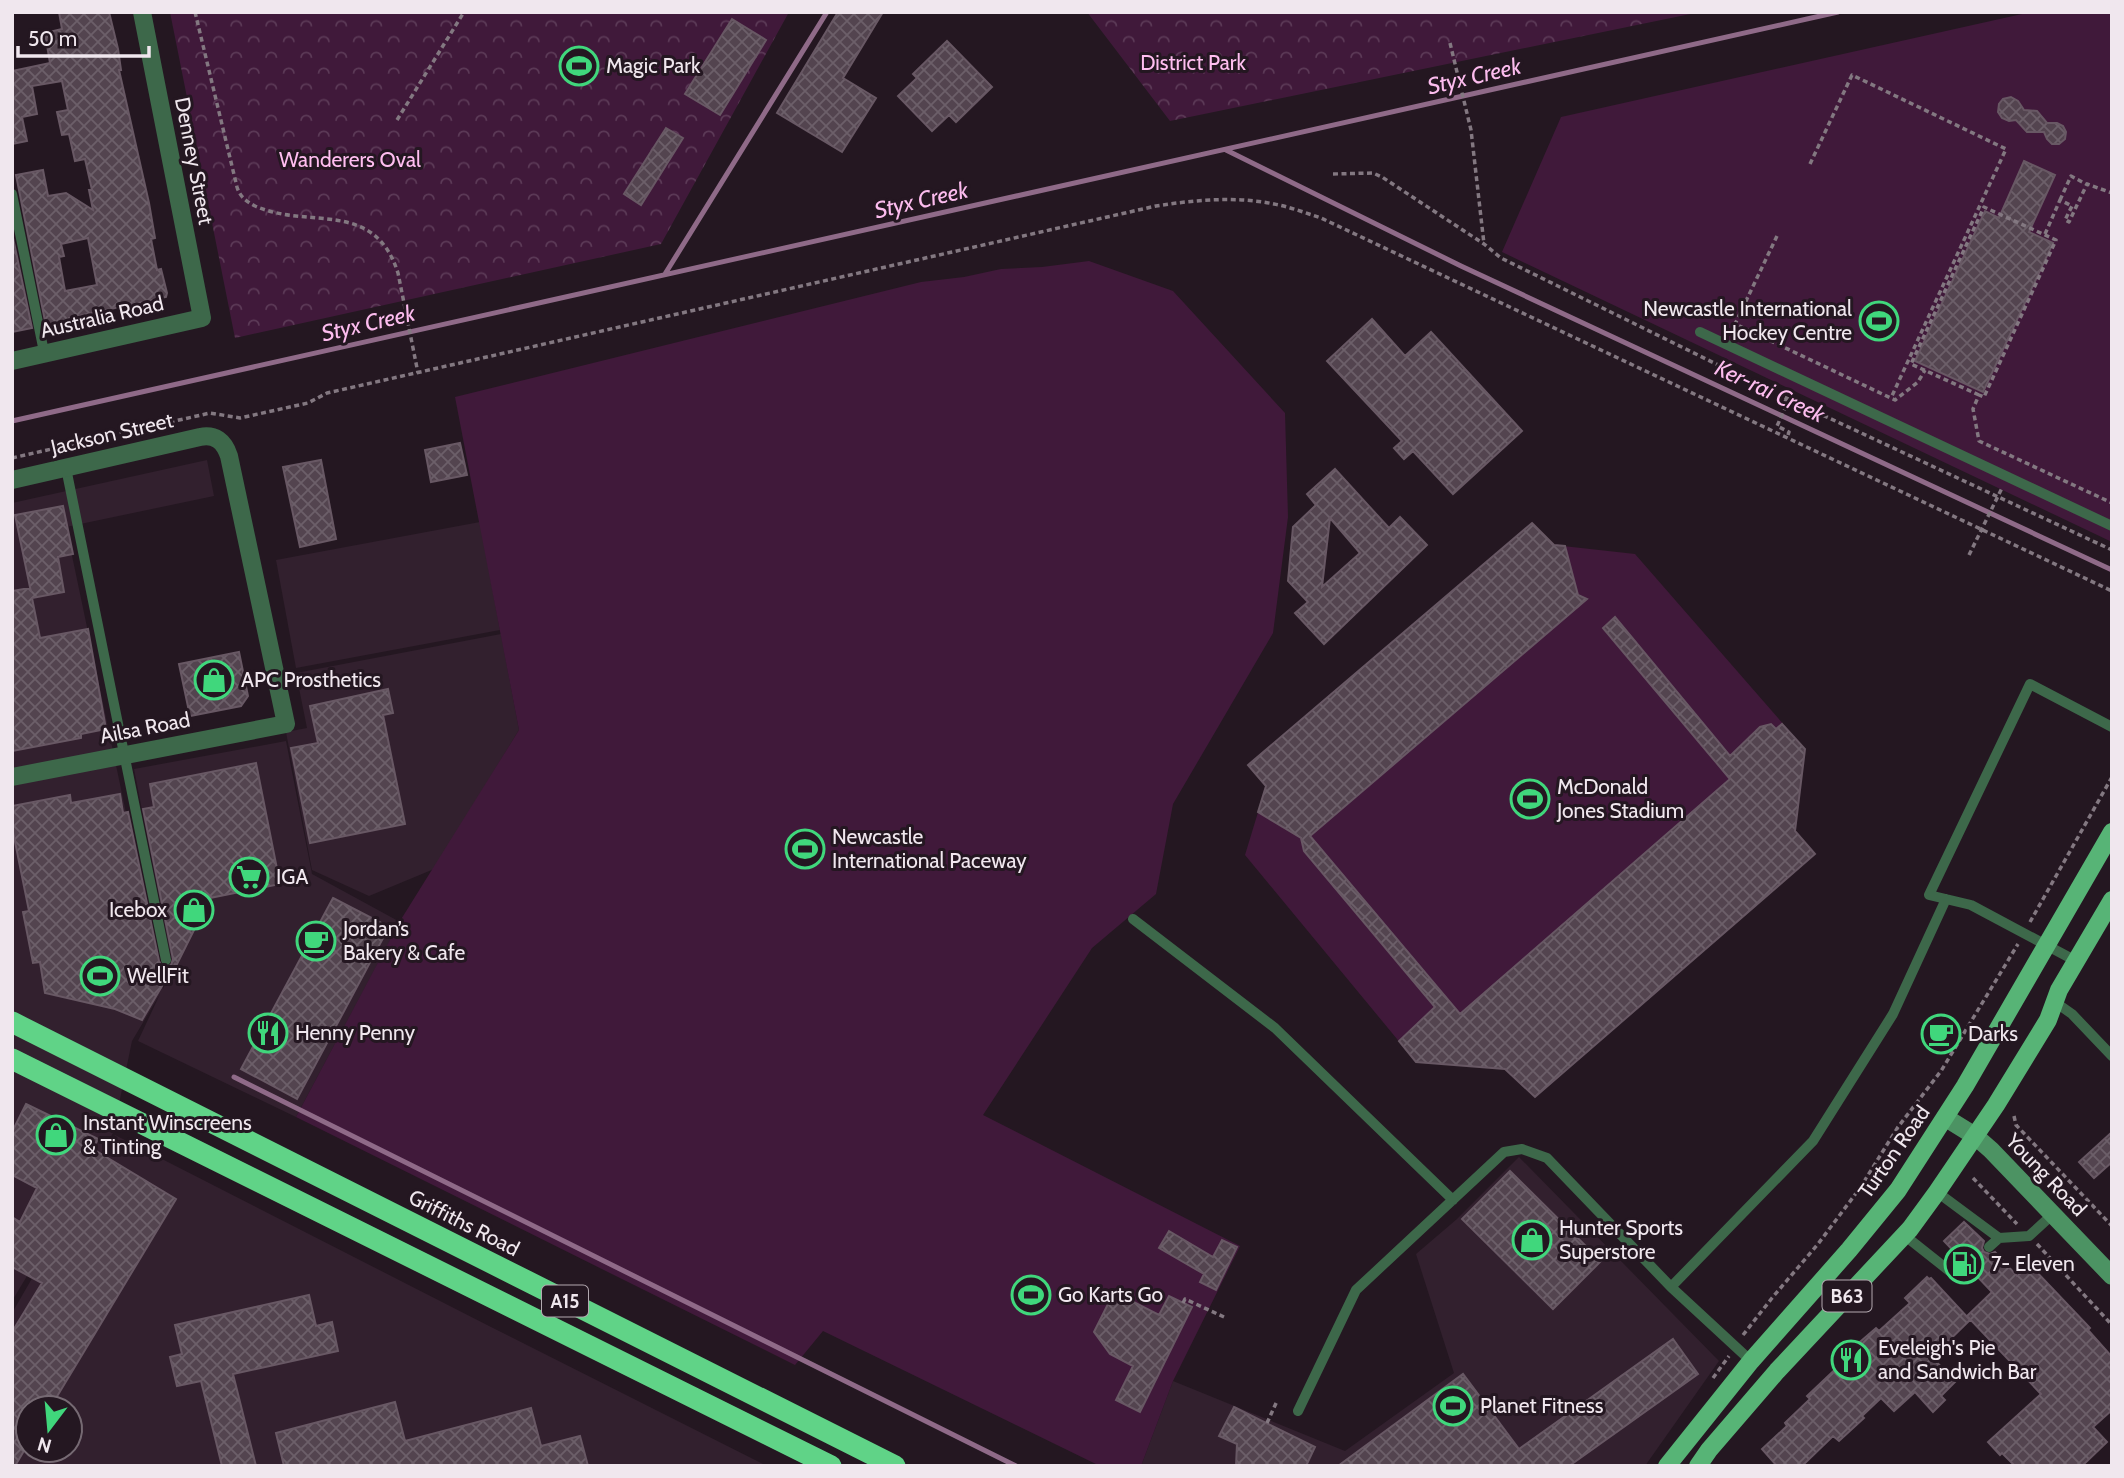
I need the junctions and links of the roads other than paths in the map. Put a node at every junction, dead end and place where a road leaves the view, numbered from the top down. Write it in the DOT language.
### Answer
graph roads {
  1 [pos="142,12"];
  2 [pos="12,194"];
  3 [pos="202,318"];
  4 [pos="1700,332"];
  5 [pos="44,352"];
  6 [pos="12,360"];
  7 [pos="66,468"];
  8 [pos="12,480"];
  9 [pos="2112,526"];
  10 [pos="286,724"];
  11 [pos="2112,727"];
  12 [pos="124,755"];
  13 [pos="12,778"];
  14 [pos="2112,832"];
  15 [pos="1947,899"];
  16 [pos="2112,900"];
  17 [pos="1133,919"];
  18 [pos="2048,946"];
  19 [pos="166,960"];
  20 [pos="2076,961"];
  21 [pos="2055,1002"];
  22 [pos="12,1022"];
  23 [pos="2112,1056"];
  24 [pos="12,1059"];
  25 [pos="1946,1118"];
  26 [pos="1975,1136"];
  27 [pos="1937,1192"];
  28 [pos="1453,1200"];
  29 [pos="2053,1214"];
  30 [pos="1904,1235"];
  31 [pos="1999,1238"];
  32 [pos="1989,1247"];
  33 [pos="1968,1267"];
  34 [pos="2112,1276"];
  35 [pos="1671,1287"];
  36 [pos="1751,1361"];
  37 [pos="754,1396"];
  38 [pos="1298,1411"];
  39 [pos="742,1421"];
  40 [pos="831,1466"];
  41 [pos="895,1466"];
  42 [pos="1667,1466"];
  43 [pos="1698,1466"];
  1 -- 3 [label="street, Denney Street"];
  2 -- 5 [label="lane"];
  3 -- 5 [label="street, Australia Road"];
  4 -- 9 [label="lane"];
  5 -- 6 [label="street, Australia Road"];
  7 -- 8 [label="street, Jackson Street"];
  7 -- 10 [label="street, Jackson Street"];
  7 -- 12 [label="lane"];
  10 -- 12 [label="street, Ailsa Road"];
  11 -- 15 [label="lane"];
  12 -- 13 [label="street, Ailsa Road"];
  12 -- 19 [label="lane"];
  14 -- 18 [label="main road, Turton Road / B63"];
  15 -- 18 [label="lane"];
  15 -- 35 [label="lane"];
  16 -- 20 [label="main road, B63"];
  17 -- 28 [label="lane"];
  18 -- 20 [label="lane"];
  18 -- 25 [label="main road, Turton Road / B63"];
  20 -- 21 [label="main road, B63"];
  21 -- 23 [label="lane"];
  21 -- 26 [label="main road, B63"];
  22 -- 37 [label="highway, Griffiths Road / A15"];
  24 -- 39 [label="highway, A15"];
  25 -- 26 [label="street, Young Road"];
  25 -- 36 [label="main road, Turton Road / B63"];
  26 -- 27 [label="main road, B63"];
  26 -- 29 [label="street, Young Road"];
  27 -- 30 [label="main road, B63"];
  27 -- 31 [label="lane"];
  28 -- 35 [label="lane"];
  28 -- 38 [label="lane"];
  29 -- 31 [label="lane"];
  29 -- 34 [label="street, Young Road"];
  30 -- 33 [label="lane"];
  30 -- 43 [label="main road, B63"];
  31 -- 32 [label="lane"];
  35 -- 36 [label="lane"];
  36 -- 42 [label="main road, Turton Road / B63"];
  37 -- 39 [label="highway"];
  37 -- 41 [label="highway, Griffiths Road / A15"];
  39 -- 40 [label="highway, A15"];
}
